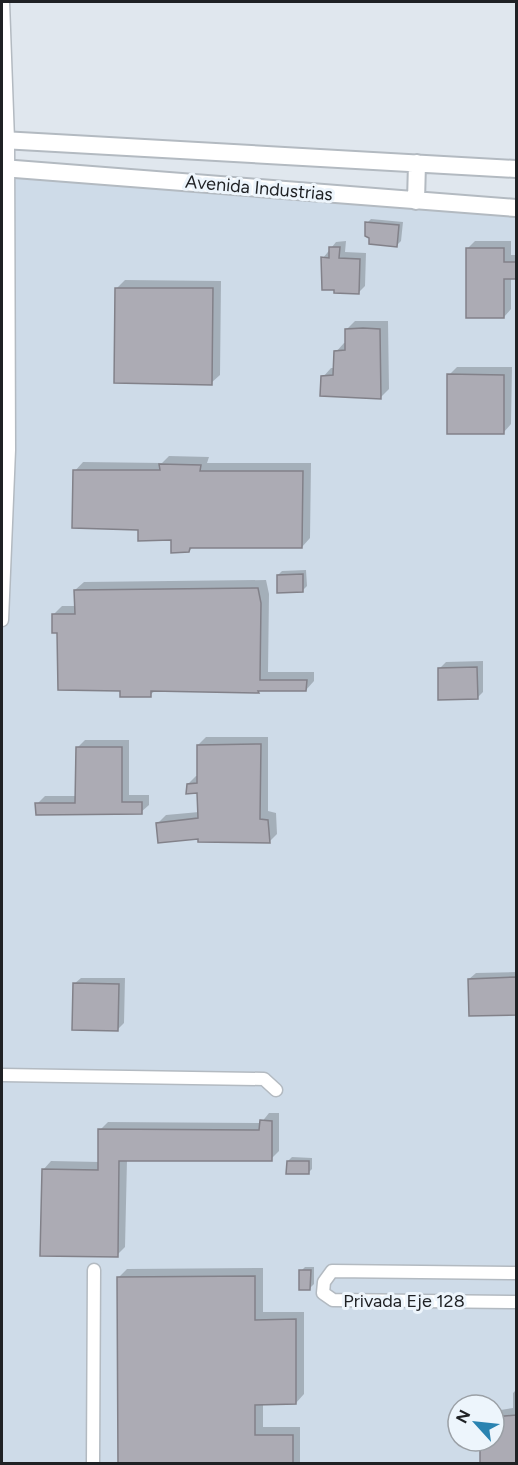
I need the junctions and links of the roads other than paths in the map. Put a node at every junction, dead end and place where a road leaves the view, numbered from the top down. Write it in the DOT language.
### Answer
graph roads {
  1 [pos="3,2"];
  2 [pos="3,41"];
  3 [pos="5,140"];
  4 [pos="417,164"];
  5 [pos="4,168"];
  6 [pos="516,169"];
  7 [pos="416,201"];
  8 [pos="516,208"];
  9 [pos="5,450"];
  10 [pos="2,620"];
  11 [pos="2,1075"];
  12 [pos="276,1090"];
  13 [pos="94,1270"];
  14 [pos="516,1273"];
  15 [pos="516,1302"];
  16 [pos="93,1464"];
  1 -- 2 [label="street"];
  2 -- 3 [label="street"];
  3 -- 4 [label="main road, Avenida Industrias"];
  3 -- 5 [label="street"];
  4 -- 6 [label="main road, Avenida Industrias"];
  4 -- 7 [label="main road"];
  5 -- 7 [label="main road, Avenida Industrias"];
  5 -- 9 [label="street"];
  7 -- 8 [label="main road, Avenida Industrias"];
  9 -- 10 [label="street"];
  11 -- 12 [label="street"];
  13 -- 16 [label="street"];
  14 -- 15 [label="street, Privada Eje 128"];
}
